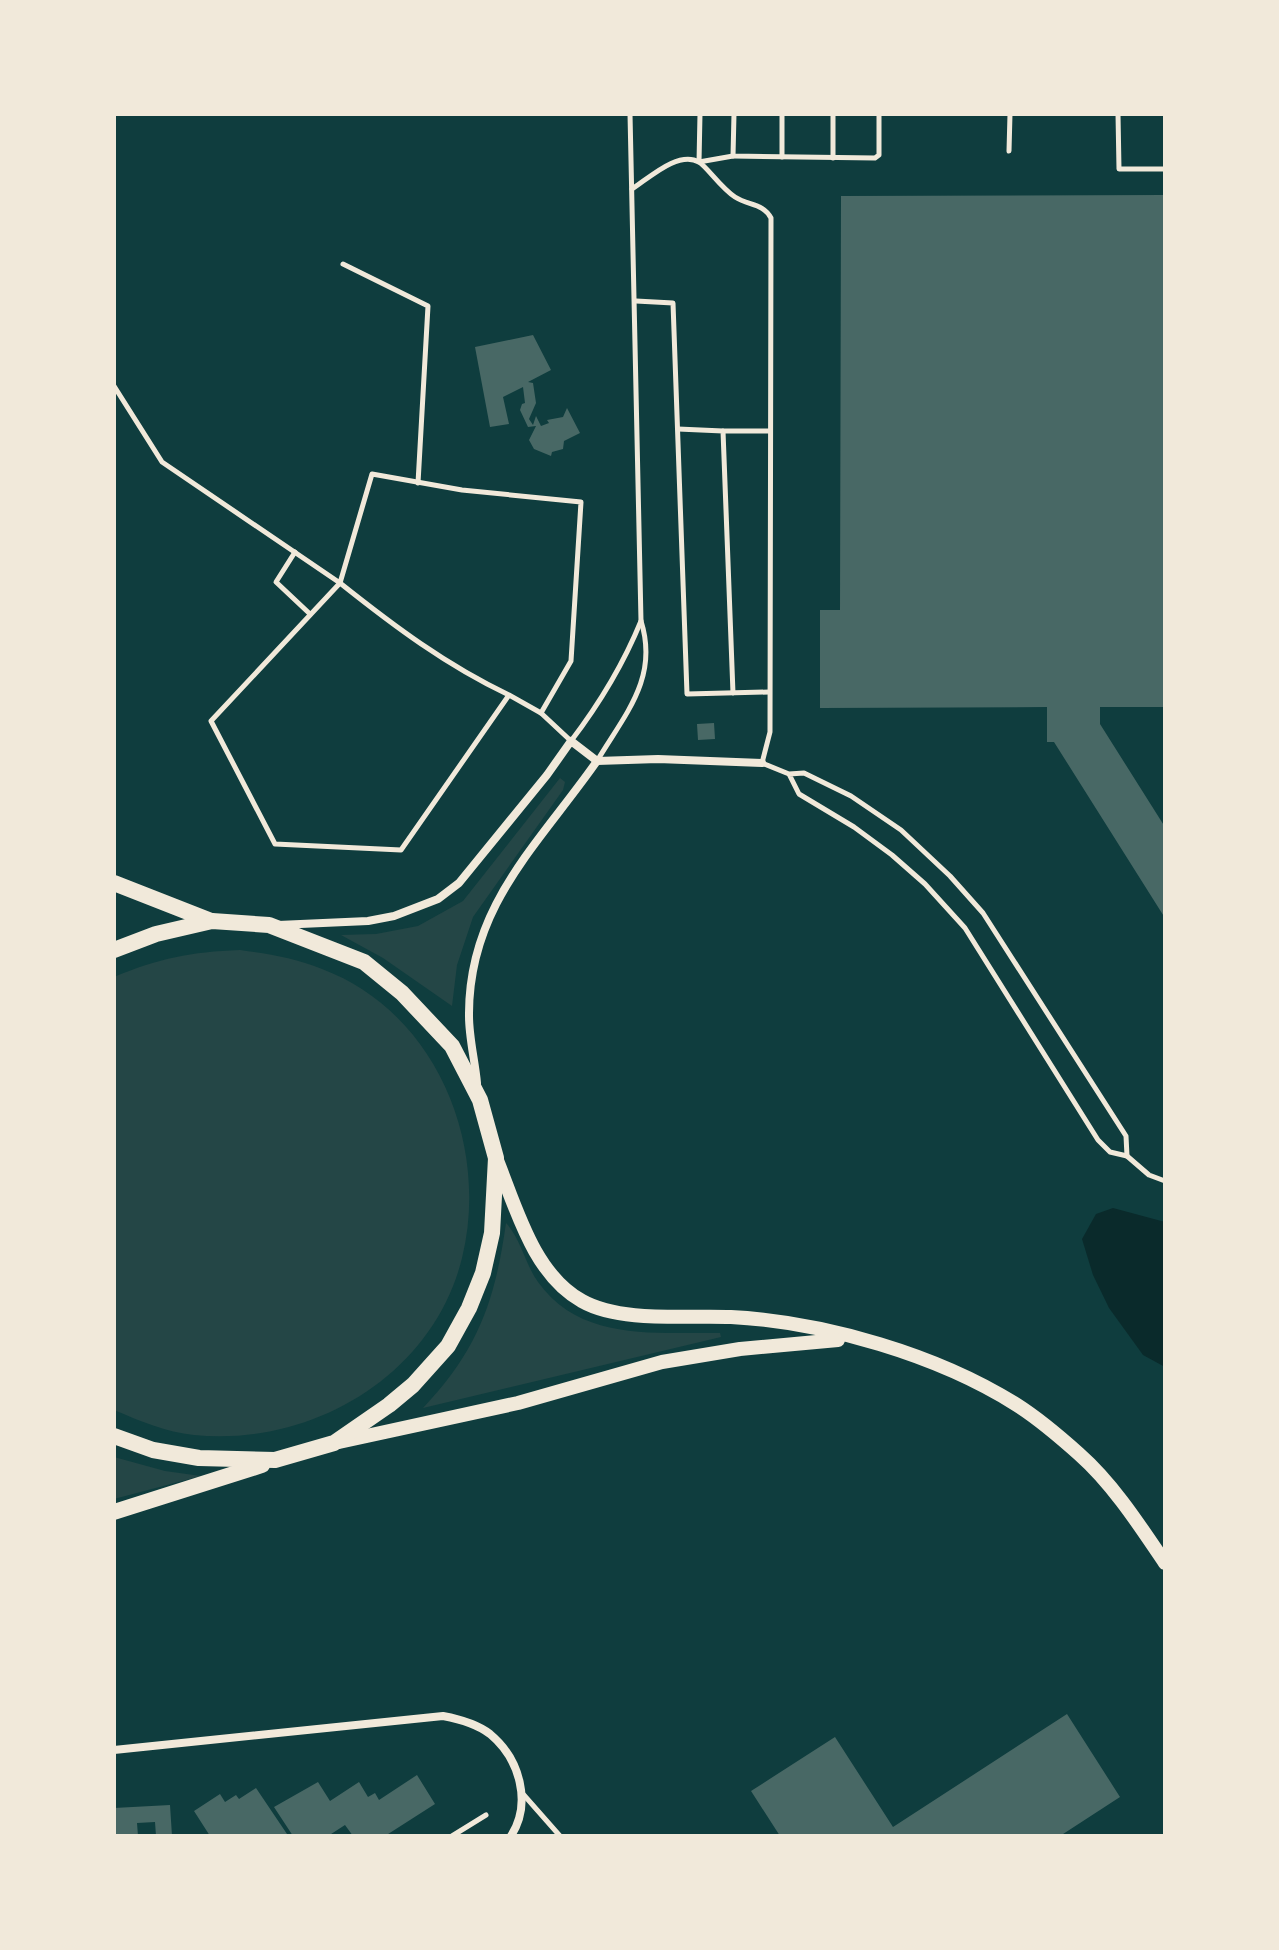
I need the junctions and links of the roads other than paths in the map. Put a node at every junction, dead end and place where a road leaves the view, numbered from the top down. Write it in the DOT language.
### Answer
graph roads {
  1 [pos="630,114"];
  2 [pos="700,114"];
  3 [pos="734,114"];
  4 [pos="782,114"];
  5 [pos="833,114"];
  6 [pos="879,114"];
  7 [pos="1010,114"];
  8 [pos="1118,114"];
  9 [pos="1009,151"];
  10 [pos="733,156"];
  11 [pos="782,157"];
  12 [pos="833,158"];
  13 [pos="699,162"];
  14 [pos="1165,169"];
  15 [pos="632,189"];
  16 [pos="343,264"];
  17 [pos="636,301"];
  18 [pos="114,386"];
  19 [pos="677,429"];
  20 [pos="723,431"];
  21 [pos="770,431"];
  22 [pos="418,483"];
  23 [pos="295,552"];
  24 [pos="340,583"];
  25 [pos="310,614"];
  26 [pos="641,621"];
  27 [pos="769,692"];
  28 [pos="733,693"];
  29 [pos="509,695"];
  30 [pos="541,713"];
  31 [pos="571,741"];
  32 [pos="597,761"];
  33 [pos="762,763"];
  34 [pos="789,774"];
  35 [pos="114,883"];
  36 [pos="212,921"];
  37 [pos="269,925"];
  38 [pos="114,950"];
  39 [pos="480,1100"];
  40 [pos="1127,1156"];
  41 [pos="496,1158"];
  42 [pos="1165,1181"];
  43 [pos="852,1338"];
  44 [pos="114,1436"];
  45 [pos="334,1443"];
  46 [pos="275,1460"];
  47 [pos="114,1512"];
  48 [pos="1165,1563"];
  49 [pos="114,1750"];
  50 [pos="522,1794"];
  51 [pos="486,1815"];
  52 [pos="452,1836"];
  53 [pos="511,1836"];
  54 [pos="560,1836"];
  1 -- 15 [label="lane"];
  2 -- 13 [label="lane"];
  3 -- 10 [label="lane"];
  4 -- 11 [label="lane"];
  5 -- 12 [label="lane"];
  6 -- 12 [label="lane"];
  7 -- 9 [label="lane"];
  8 -- 14 [label="lane"];
  10 -- 11 [label="lane"];
  10 -- 13 [label="lane"];
  11 -- 12 [label="lane"];
  13 -- 15 [label="lane"];
  13 -- 21 [label="lane"];
  15 -- 17 [label="lane"];
  16 -- 22 [label="lane"];
  17 -- 19 [label="lane"];
  17 -- 26 [label="lane"];
  18 -- 23 [label="lane"];
  19 -- 20 [label="lane"];
  19 -- 28 [label="lane"];
  20 -- 21 [label="lane"];
  20 -- 28 [label="lane"];
  21 -- 27 [label="lane"];
  22 -- 24 [label="lane"];
  22 -- 30 [label="lane"];
  23 -- 24 [label="lane"];
  23 -- 25 [label="lane"];
  24 -- 25 [label="lane"];
  24 -- 29 [label="lane"];
  25 -- 29 [label="lane"];
  26 -- 31 [label="lane"];
  26 -- 32 [label="lane"];
  27 -- 28 [label="lane"];
  27 -- 33 [label="lane"];
  29 -- 30 [label="lane"];
  30 -- 31 [label="lane"];
  31 -- 32 [label="street"];
  31 -- 37 [label="street"];
  32 -- 33 [label="street"];
  32 -- 39 [label="street"];
  33 -- 34 [label="lane"];
  34 -- 40 [label="lane"];
  34 -- 40 [label="lane"];
  35 -- 36 [label="main road"];
  36 -- 37 [label="main road"];
  36 -- 38 [label="main road"];
  37 -- 39 [label="main road"];
  39 -- 41 [label="main road"];
  40 -- 42 [label="lane"];
  41 -- 43 [label="street"];
  41 -- 45 [label="main road"];
  43 -- 45 [label="street"];
  43 -- 48 [label="street"];
  44 -- 46 [label="main road"];
  45 -- 46 [label="main road"];
  46 -- 47 [label="main road"];
  49 -- 50 [label="street"];
  50 -- 53 [label="street"];
  50 -- 54 [label="lane"];
  51 -- 52 [label="lane"];
}
